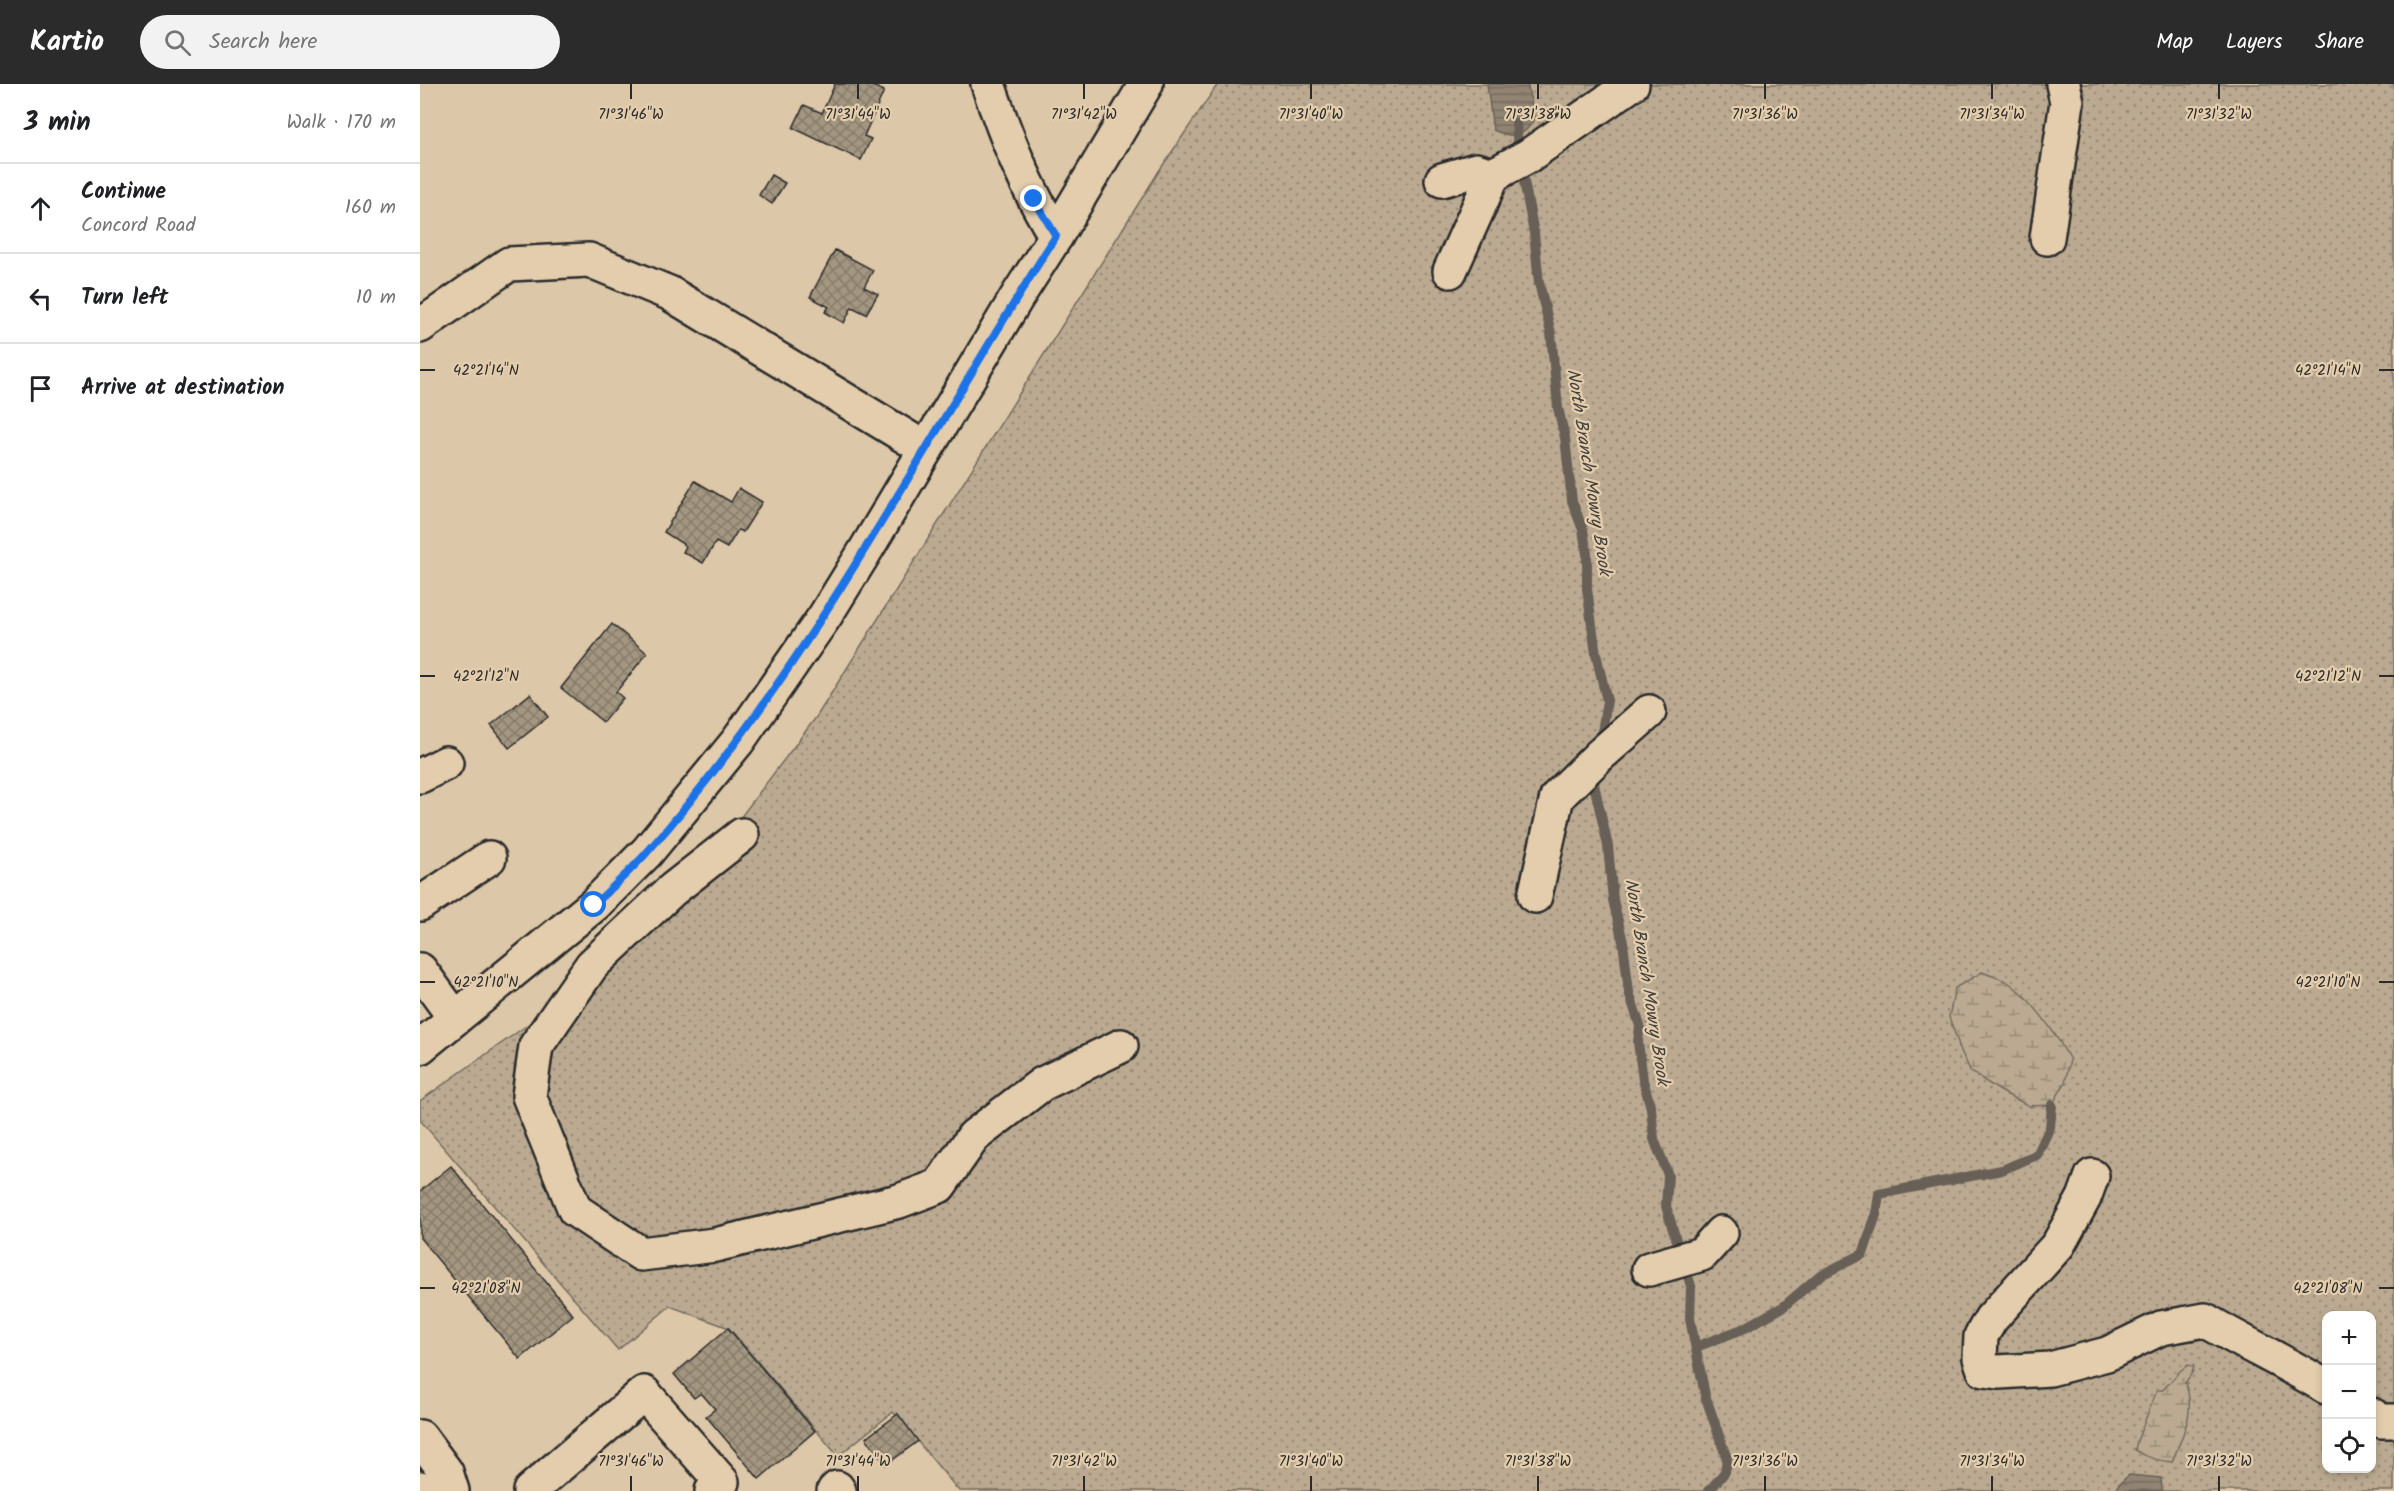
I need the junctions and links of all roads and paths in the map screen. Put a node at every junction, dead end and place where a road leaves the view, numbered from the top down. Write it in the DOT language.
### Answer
graph roads {
  1 [pos="988,84"];
  2 [pos="1146,84"];
  3 [pos="1632,84"];
  4 [pos="2063,84"];
  5 [pos="1497,174"];
  6 [pos="1442,180"];
  7 [pos="1056,236"];
  8 [pos="2048,238"];
  9 [pos="1450,271"];
  10 [pos="420,326"];
  11 [pos="926,449"];
  12 [pos="1649,712"];
  13 [pos="742,835"];
  14 [pos="489,858"];
  15 [pos="1535,896"];
  16 [pos="420,904"];
  17 [pos="420,970"];
  18 [pos="455,1018"];
  19 [pos="1120,1046"];
  20 [pos="420,1047"];
  21 [pos="2092,1176"];
  22 [pos="1721,1233"];
  23 [pos="1649,1269"];
  24 [pos="2322,1385"];
  25 [pos="2376,1418"];
  26 [pos="2394,1421"];
  27 [pos="420,1437"];
  28 [pos="452,1491"];
  29 [pos="530,1491"];
  30 [pos="712,1491"];
  31 [pos="834,1491"];
  32 [pos="839,1491"];
  1 -- 7 [label="street"];
  2 -- 7 [label="street"];
  3 -- 5 [label="street"];
  4 -- 8 [label="street"];
  5 -- 6 [label="street"];
  5 -- 9 [label="street"];
  7 -- 11 [label="street"];
  10 -- 11 [label="street"];
  11 -- 18 [label="street"];
  12 -- 15 [label="street"];
  13 -- 19 [label="street"];
  14 -- 16 [label="street"];
  17 -- 18 [label="street"];
  18 -- 20 [label="street"];
  21 -- 24 [label="street"];
  22 -- 23 [label="street"];
  25 -- 26 [label="street"];
  27 -- 28 [label="street"];
  29 -- 30 [label="street"];
  31 -- 32 [label="street"];
}
